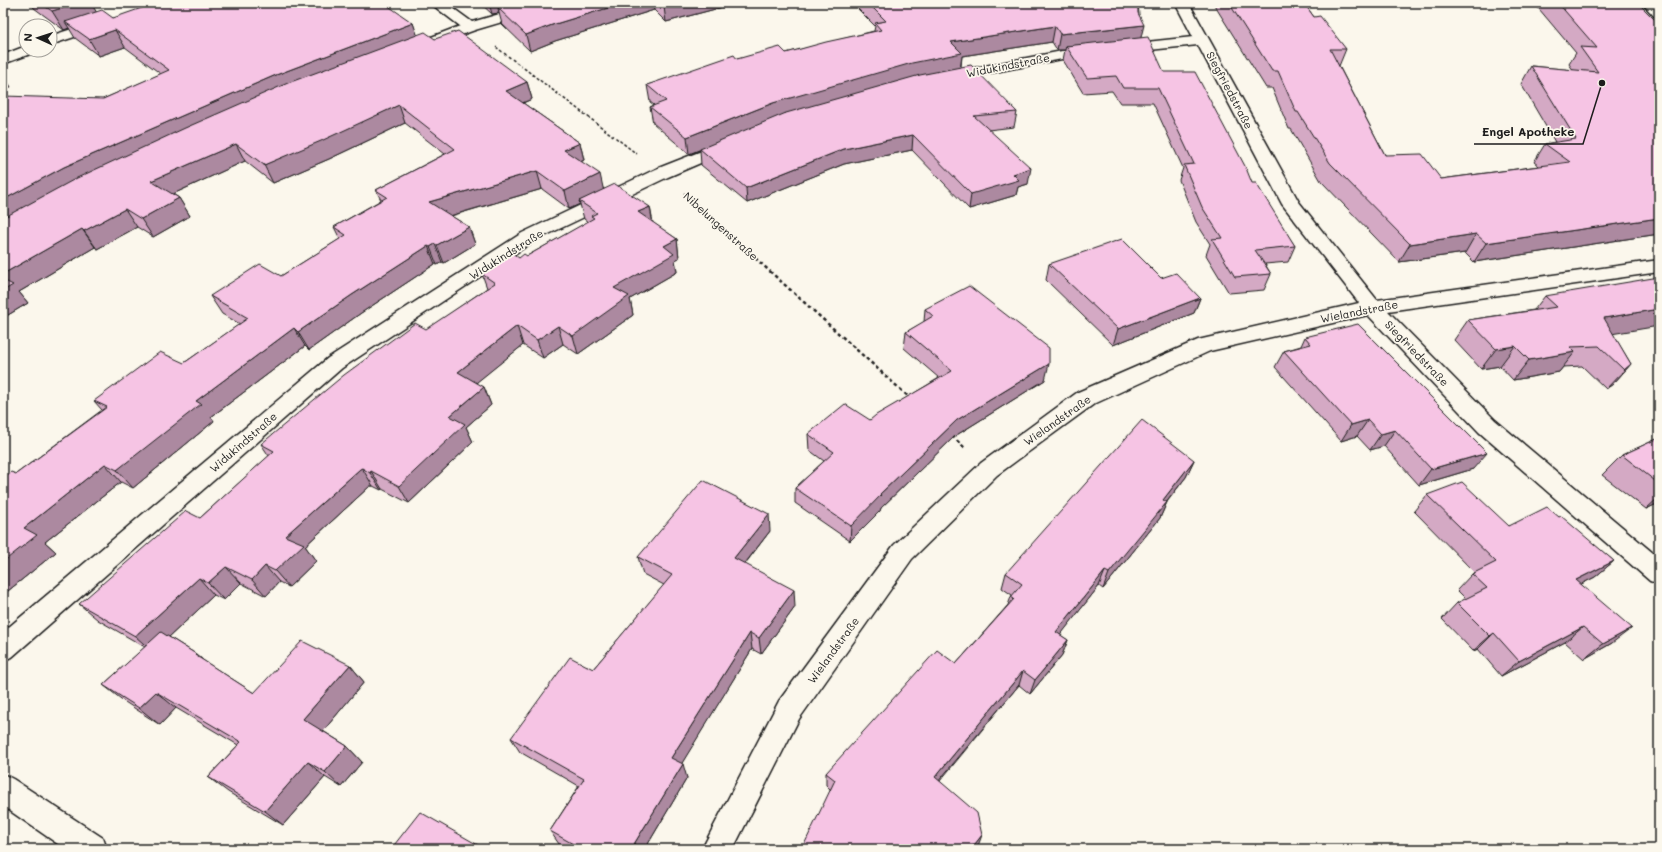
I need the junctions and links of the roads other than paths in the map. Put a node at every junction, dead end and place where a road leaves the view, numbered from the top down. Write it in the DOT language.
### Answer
graph roads {
  1 [pos="437,3"];
  2 [pos="552,3"];
  3 [pos="1182,3"];
  4 [pos="1649,3"];
  5 [pos="1659,13"];
  6 [pos="113,20"];
  7 [pos="470,27"];
  8 [pos="58,38"];
  9 [pos="1203,40"];
  10 [pos="420,46"];
  11 [pos="18,54"];
  12 [pos="3,60"];
  13 [pos="932,80"];
  14 [pos="743,140"];
  15 [pos="1659,266"];
  16 [pos="1372,307"];
  17 [pos="1659,573"];
  18 [pos="3,648"];
  19 [pos="3,788"];
  20 [pos="92,849"];
  21 [pos="717,849"];
  1 -- 7 [label="street"];
  2 -- 7 [label="street"];
  3 -- 9 [label="street, Siegfriedstraße"];
  4 -- 5 [label="street"];
  6 -- 8 [label="street"];
  7 -- 10 [label="street"];
  9 -- 13 [label="street, Widukindstraße"];
  9 -- 16 [label="street, Siegfriedstraße"];
  11 -- 12 [label="street"];
  14 -- 18 [label="street, Widukindstraße"];
  15 -- 16 [label="street, Wielandstraße"];
  16 -- 17 [label="street, Siegfriedstraße"];
  16 -- 21 [label="street, Wielandstraße"];
  19 -- 20 [label="street"];
}
